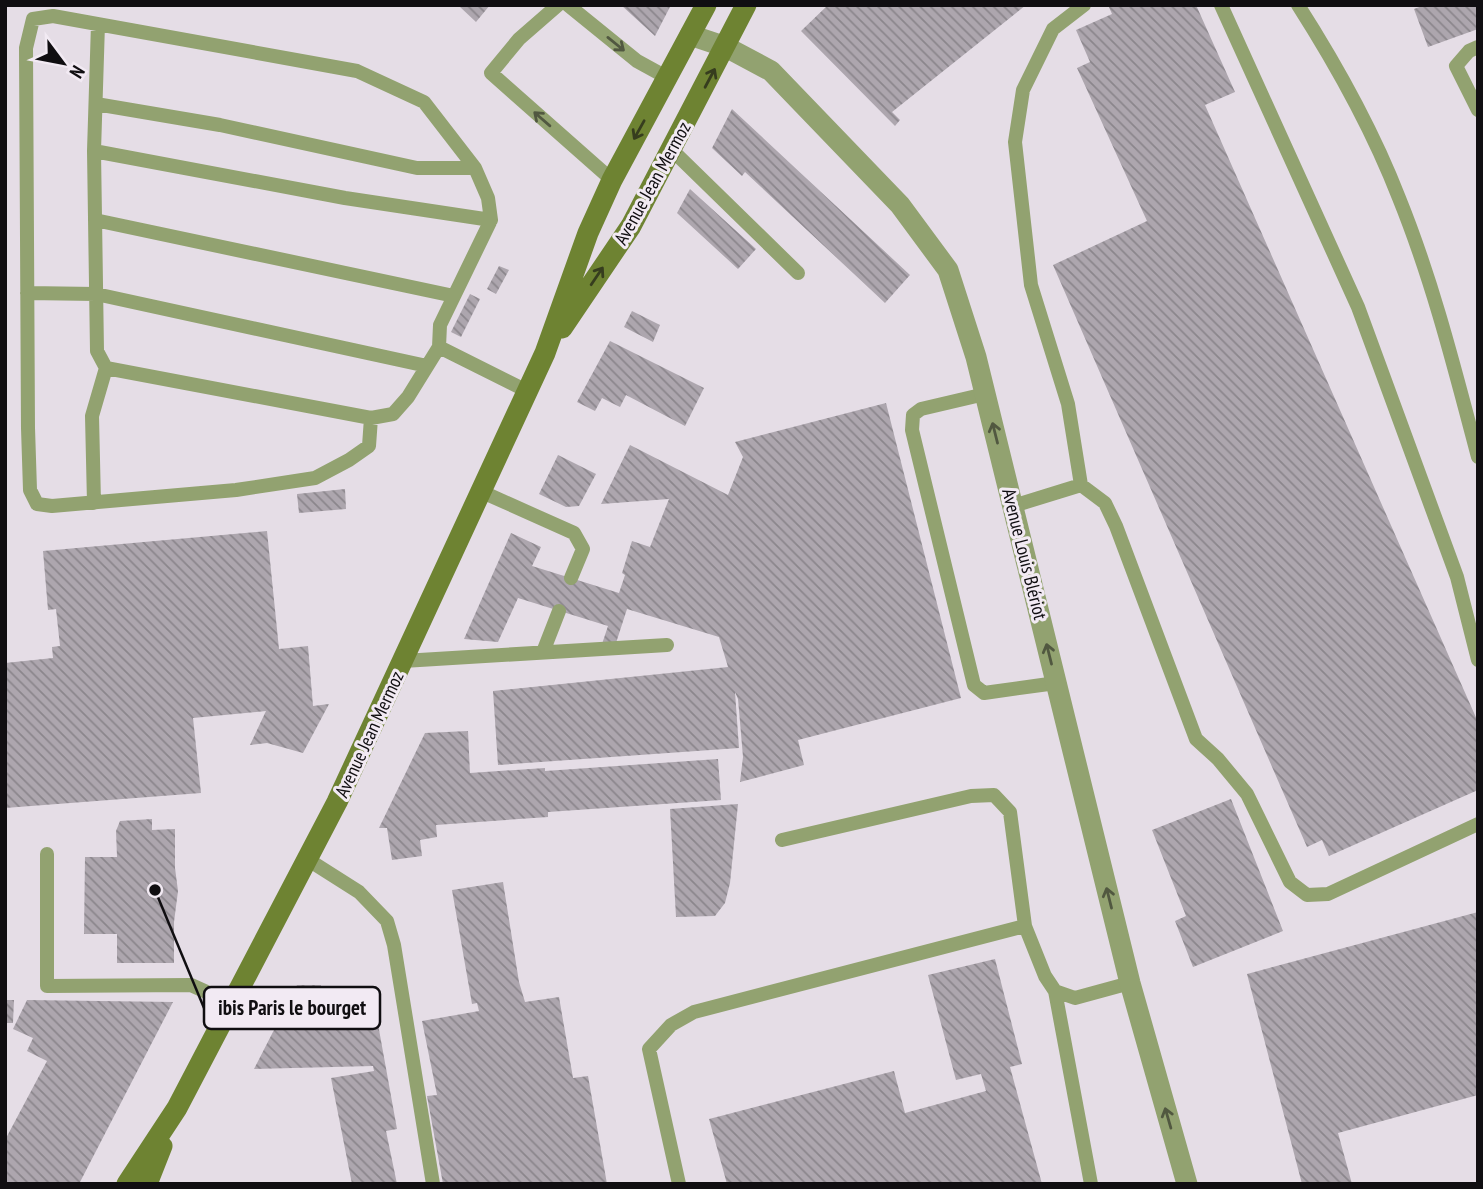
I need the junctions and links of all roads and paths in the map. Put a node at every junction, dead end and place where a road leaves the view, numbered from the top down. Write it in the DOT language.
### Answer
graph roads {
  1 [pos="558,5"];
  2 [pos="568,5"];
  3 [pos="706,5"];
  4 [pos="746,5"];
  5 [pos="1084,5"];
  6 [pos="1222,5"];
  7 [pos="1298,5"];
  8 [pos="98,24"];
  9 [pos="690,35"];
  10 [pos="726,47"];
  11 [pos="1478,47"];
  12 [pos="668,78"];
  13 [pos="96,104"];
  14 [pos="1478,110"];
  15 [pos="672,150"];
  16 [pos="94,151"];
  17 [pos="475,168"];
  18 [pos="612,180"];
  19 [pos="491,219"];
  20 [pos="95,220"];
  21 [pos="798,273"];
  22 [pos="27,293"];
  23 [pos="96,294"];
  24 [pos="454,296"];
  25 [pos="439,347"];
  26 [pos="545,353"];
  27 [pos="427,366"];
  28 [pos="106,368"];
  29 [pos="527,391"];
  30 [pos="985,394"];
  31 [pos="372,418"];
  32 [pos="1478,457"];
  33 [pos="1082,485"];
  34 [pos="480,491"];
  35 [pos="94,503"];
  36 [pos="1013,506"];
  37 [pos="571,578"];
  38 [pos="559,611"];
  39 [pos="667,645"];
  40 [pos="543,652"];
  41 [pos="1478,660"];
  42 [pos="403,661"];
  43 [pos="1056,682"];
  44 [pos="1478,824"];
  45 [pos="782,840"];
  46 [pos="47,854"];
  47 [pos="307,859"];
  48 [pos="1025,926"];
  49 [pos="1130,983"];
  50 [pos="1055,991"];
  51 [pos="231,1003"];
  52 [pos="177,1108"];
  53 [pos="127,1184"];
  54 [pos="147,1184"];
  55 [pos="433,1184"];
  56 [pos="679,1184"];
  57 [pos="1091,1184"];
  58 [pos="1186,1184"];
  18 -- 1 [label="lane, one-way"];
  2 -- 12 [label="lane, one-way"];
  3 -- 9 [label="main road, Avenue Jean Mermoz"];
  4 -- 10 [label="main road, Avenue Jean Mermoz"];
  5 -- 33 [label="lane"];
  6 -- 41 [label="lane"];
  7 -- 32 [label="lane"];
  8 -- 13 [label="lane"];
  8 -- 17 [label="lane"];
  8 -- 22 [label="lane"];
  9 -- 10 [label="street, Avenue Louis Blériot"];
  9 -- 12 [label="main road, Avenue Jean Mermoz"];
  15 -- 10 [label="main road, Avenue Jean Mermoz, one-way"];
  10 -- 30 [label="street, Avenue Louis Blériot"];
  11 -- 14 [label="lane"];
  12 -- 18 [label="main road, Avenue Jean Mermoz, one-way"];
  13 -- 16 [label="lane"];
  13 -- 17 [label="lane"];
  15 -- 21 [label="lane"];
  26 -- 15 [label="main road, Avenue Jean Mermoz, one-way"];
  16 -- 19 [label="lane"];
  16 -- 20 [label="lane"];
  17 -- 19 [label="lane"];
  18 -- 26 [label="main road, Avenue Jean Mermoz"];
  19 -- 24 [label="lane"];
  20 -- 23 [label="lane"];
  20 -- 24 [label="lane"];
  22 -- 23 [label="lane"];
  22 -- 35 [label="lane"];
  23 -- 27 [label="lane"];
  23 -- 28 [label="lane"];
  24 -- 25 [label="lane"];
  25 -- 27 [label="lane"];
  25 -- 29 [label="lane"];
  26 -- 29 [label="main road, Avenue Jean Mermoz"];
  27 -- 31 [label="lane"];
  28 -- 31 [label="lane"];
  28 -- 35 [label="lane"];
  29 -- 34 [label="main road, Avenue Jean Mermoz"];
  36 -- 30 [label="street, Avenue Louis Blériot, one-way"];
  30 -- 43 [label="lane"];
  31 -- 35 [label="lane"];
  33 -- 36 [label="lane"];
  33 -- 44 [label="lane"];
  34 -- 37 [label="lane"];
  34 -- 42 [label="main road, Avenue Jean Mermoz"];
  43 -- 36 [label="street, Avenue Louis Blériot, one-way"];
  38 -- 40 [label="lane"];
  39 -- 40 [label="lane"];
  40 -- 42 [label="lane"];
  42 -- 47 [label="main road, Avenue Jean Mermoz"];
  49 -- 43 [label="street, Avenue Louis Blériot, one-way"];
  45 -- 48 [label="lane"];
  46 -- 51 [label="lane"];
  47 -- 51 [label="main road, Avenue Jean Mermoz"];
  47 -- 55 [label="lane"];
  48 -- 50 [label="lane"];
  48 -- 56 [label="lane"];
  49 -- 50 [label="lane"];
  58 -- 49 [label="street, Avenue Louis Blériot, one-way"];
  50 -- 57 [label="lane"];
  51 -- 52 [label="main road, Avenue Jean Mermoz"];
  52 -- 53 [label="main road, Avenue Jean Mermoz"];
  52 -- 54 [label="main road, Avenue Jean Mermoz"];
}
